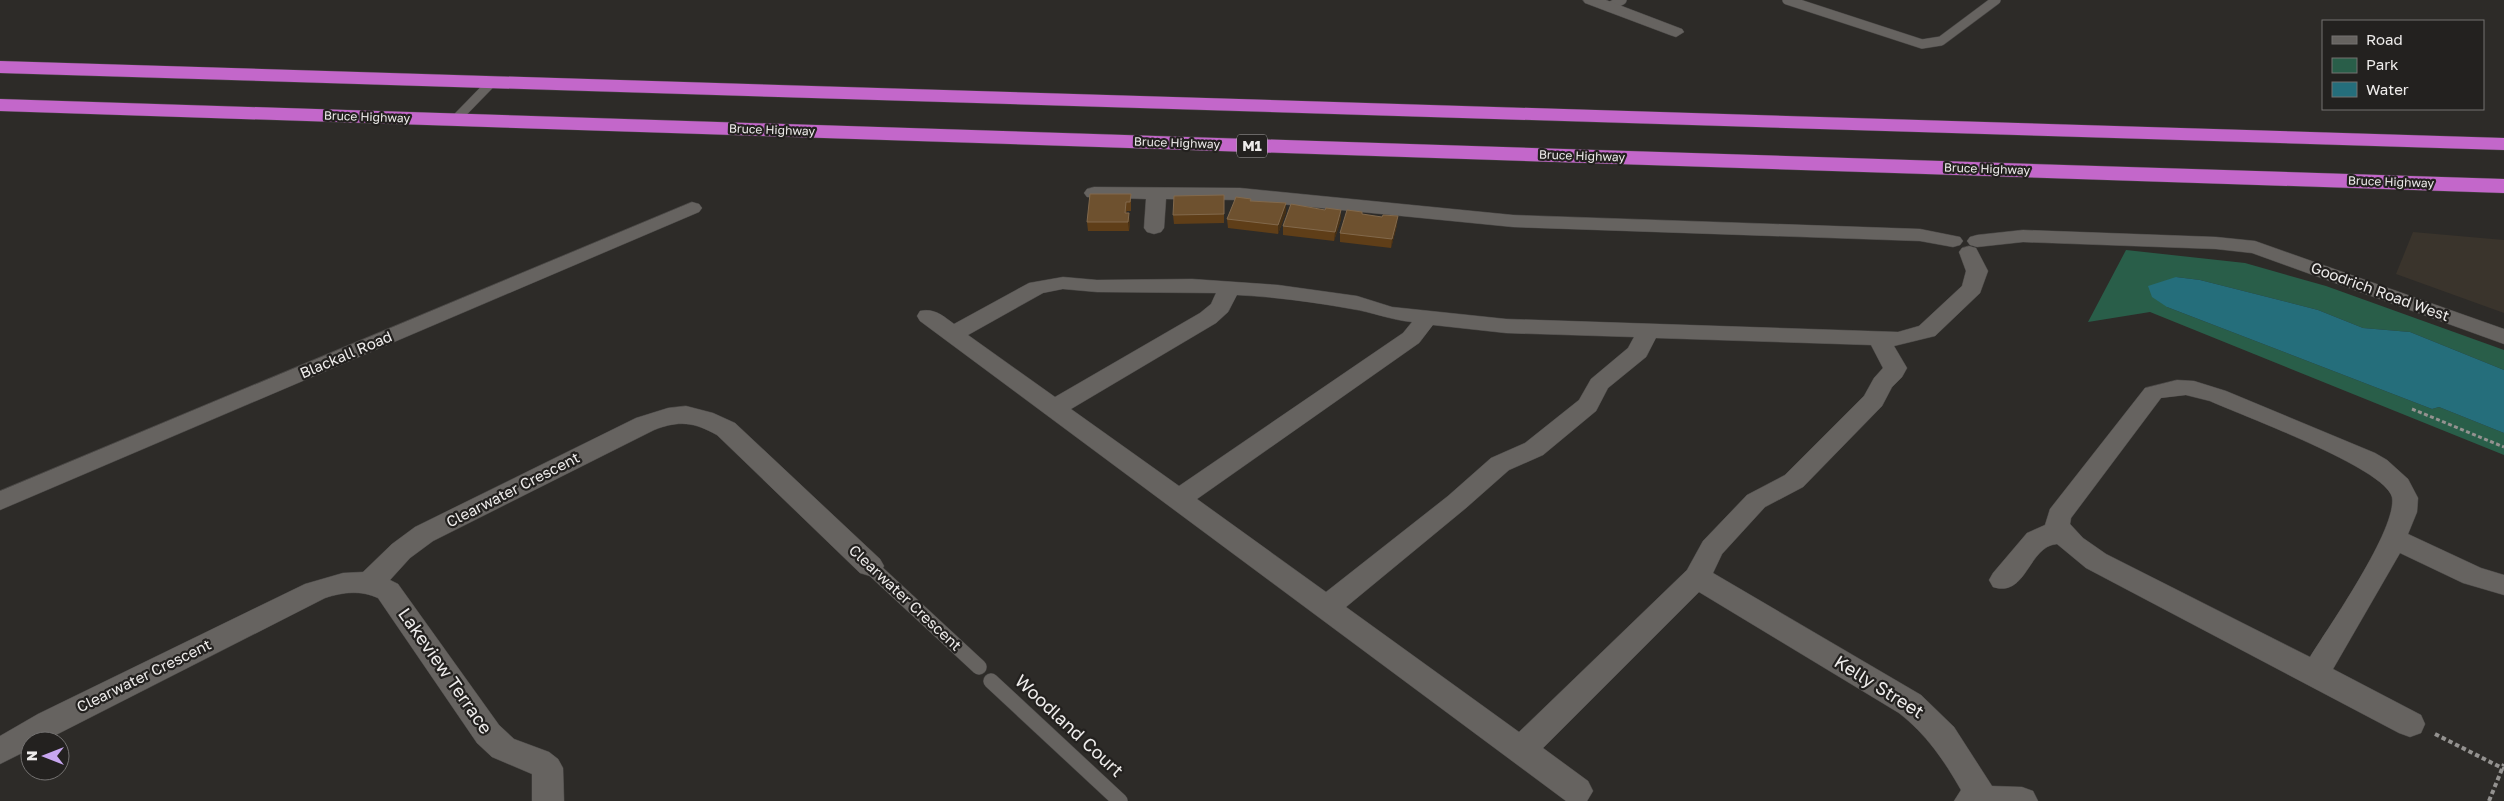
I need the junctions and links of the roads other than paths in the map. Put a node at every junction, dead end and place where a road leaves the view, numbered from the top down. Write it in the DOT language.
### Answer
graph roads {
  1 [pos="1591,0"];
  2 [pos="1787,0"];
  3 [pos="1996,0"];
  4 [pos="1616,3"];
  5 [pos="1676,32"];
  6 [pos="0,67"];
  7 [pos="492,82"];
  8 [pos="0,105"];
  9 [pos="455,120"];
  10 [pos="2504,144"];
  11 [pos="2504,186"];
  12 [pos="1094,193"];
  13 [pos="1156,193"];
  14 [pos="692,208"];
  15 [pos="1154,228"];
  16 [pos="1967,245"];
  17 [pos="1230,288"];
  18 [pos="928,316"];
  19 [pos="1428,316"];
  20 [pos="1648,330"];
  21 [pos="953,334"];
  22 [pos="2504,337"];
  23 [pos="1879,339"];
  24 [pos="1055,408"];
  25 [pos="1177,500"];
  26 [pos="0,501"];
  27 [pos="2062,534"];
  28 [pos="2394,539"];
  29 [pos="870,566"];
  30 [pos="2474,576"];
  31 [pos="1697,577"];
  32 [pos="2003,580"];
  33 [pos="370,583"];
  34 [pos="2504,585"];
  35 [pos="2504,596"];
  36 [pos="1326,607"];
  37 [pos="979,667"];
  38 [pos="2315,673"];
  39 [pos="991,680"];
  40 [pos="2410,724"];
  41 [pos="1522,749"];
  42 [pos="0,751"];
  43 [pos="1577,791"];
  44 [pos="1977,800"];
  45 [pos="548,801"];
  46 [pos="1120,801"];
  47 [pos="2022,801"];
  1 -- 4 [label="street"];
  2 -- 3 [label="lane"];
  4 -- 5 [label="street"];
  6 -- 7 [label="highway"];
  7 -- 9 [label="lane"];
  7 -- 10 [label="highway"];
  8 -- 9 [label="highway, Bruce Highway / M1"];
  9 -- 11 [label="highway, Bruce Highway / M1"];
  12 -- 13 [label="street, Goodrich Road West"];
  13 -- 15 [label="street"];
  13 -- 16 [label="street, Goodrich Road West"];
  14 -- 26 [label="street, Blackall Road"];
  16 -- 22 [label="street, Goodrich Road West"];
  16 -- 23 [label="street"];
  17 -- 19 [label="street"];
  17 -- 21 [label="street"];
  17 -- 24 [label="street"];
  18 -- 21 [label="street"];
  19 -- 20 [label="street"];
  19 -- 25 [label="street"];
  20 -- 23 [label="street"];
  20 -- 36 [label="street"];
  21 -- 24 [label="street"];
  23 -- 31 [label="street"];
  24 -- 25 [label="street"];
  25 -- 36 [label="street"];
  27 -- 28 [label="street"];
  27 -- 32 [label="street"];
  27 -- 38 [label="street"];
  28 -- 30 [label="street"];
  28 -- 38 [label="street"];
  29 -- 33 [label="street, Clearwater Crescent"];
  29 -- 37 [label="lane, Clearwater Crescent"];
  30 -- 34 [label="street"];
  30 -- 35 [label="street"];
  31 -- 41 [label="street"];
  31 -- 44 [label="street, Kelly Street"];
  33 -- 42 [label="street, Clearwater Crescent"];
  33 -- 45 [label="street, Lakeview Terrace"];
  36 -- 41 [label="street"];
  38 -- 40 [label="street"];
  39 -- 46 [label="lane, Woodland Court"];
  41 -- 43 [label="street"];
  44 -- 47 [label="street"];
}
